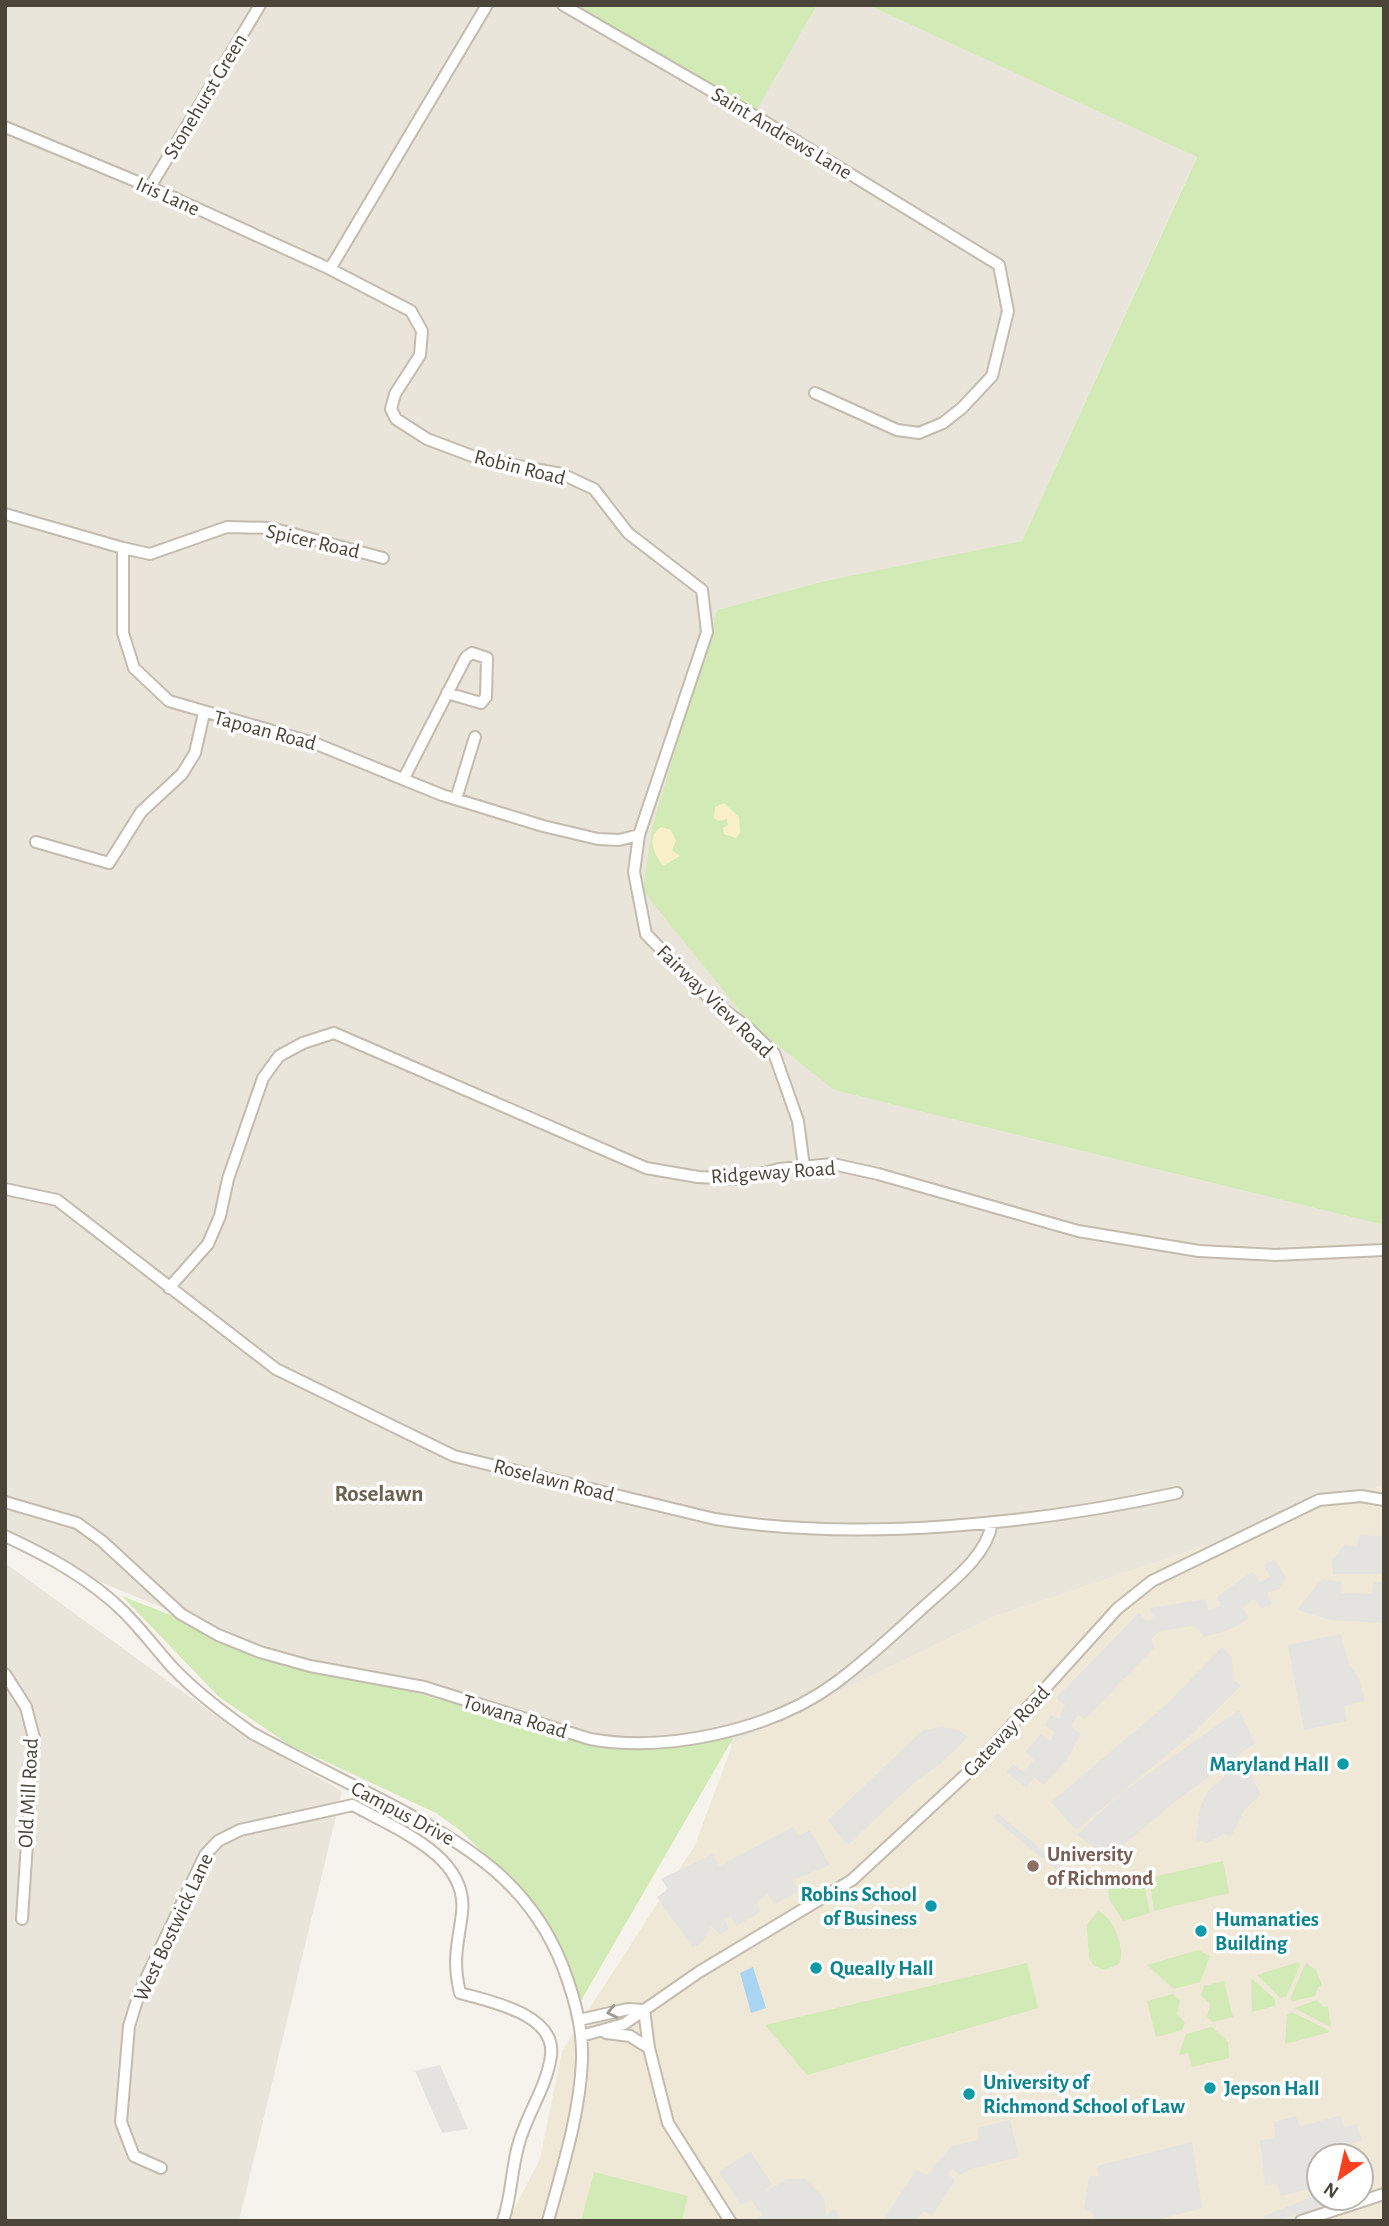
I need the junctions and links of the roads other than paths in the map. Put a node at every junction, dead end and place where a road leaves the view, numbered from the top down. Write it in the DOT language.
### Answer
graph roads {
  1 [pos="260,5"];
  2 [pos="487,5"];
  3 [pos="563,5"];
  4 [pos="5,127"];
  5 [pos="150,187"];
  6 [pos="330,270"];
  7 [pos="815,393"];
  8 [pos="5,514"];
  9 [pos="123,548"];
  10 [pos="383,558"];
  11 [pos="447,694"];
  12 [pos="204,713"];
  13 [pos="475,737"];
  14 [pos="404,778"];
  15 [pos="456,799"];
  16 [pos="639,835"];
  17 [pos="36,842"];
  18 [pos="804,1167"];
  19 [pos="5,1189"];
  20 [pos="1384,1250"];
  21 [pos="169,1288"];
  22 [pos="1177,1493"];
  23 [pos="1384,1500"];
  24 [pos="5,1502"];
  25 [pos="992,1522"];
  26 [pos="5,1536"];
  27 [pos="5,1674"];
  28 [pos="375,1797"];
  29 [pos="353,1805"];
  30 [pos="22,1919"];
  31 [pos="645,2010"];
  32 [pos="579,2020"];
  33 [pos="598,2033"];
  34 [pos="581,2036"];
  35 [pos="649,2048"];
  36 [pos="161,2168"];
  37 [pos="1384,2194"];
  38 [pos="503,2221"];
  39 [pos="548,2221"];
  40 [pos="730,2221"];
  41 [pos="1301,2221"];
  1 -- 5 [label="street, Stonehurst Green"];
  2 -- 6 [label="street"];
  3 -- 7 [label="street, Saint Andrews Lane"];
  4 -- 5 [label="street, Iris Lane"];
  5 -- 6 [label="street, Iris Lane"];
  6 -- 16 [label="street, Robin Road"];
  8 -- 9 [label="street"];
  9 -- 10 [label="street, Spicer Road"];
  9 -- 12 [label="street, Tapoan Road"];
  11 -- 11 [label="street"];
  11 -- 14 [label="street"];
  12 -- 14 [label="street, Tapoan Road"];
  12 -- 17 [label="street"];
  13 -- 15 [label="street"];
  14 -- 15 [label="street, Tapoan Road"];
  15 -- 16 [label="street, Tapoan Road"];
  16 -- 18 [label="street, Fairway View Road"];
  18 -- 20 [label="street, Ridgeway Road"];
  18 -- 21 [label="street, Ridgeway Road"];
  19 -- 21 [label="street, Roselawn Road"];
  21 -- 25 [label="street, Roselawn Road"];
  22 -- 25 [label="street, Roselawn Road"];
  23 -- 31 [label="street, Gateway Road"];
  24 -- 25 [label="street, Towana Road"];
  26 -- 28 [label="street, Campus Drive"];
  27 -- 30 [label="street, Old Mill Road"];
  28 -- 29 [label="street, West Bostwick Lane"];
  28 -- 32 [label="street, Campus Drive"];
  29 -- 36 [label="street, West Bostwick Lane"];
  29 -- 38 [label="street"];
  31 -- 32 [label="street, one-way"];
  31 -- 33 [label="street, Gateway Road"];
  31 -- 35 [label="street"];
  32 -- 34 [label="street, Campus Drive"];
  33 -- 34 [label="street, Gateway Road"];
  33 -- 35 [label="street, Gateway Road"];
  34 -- 39 [label="street, Campus Drive"];
  35 -- 40 [label="street"];
  37 -- 41 [label="street"];
}
